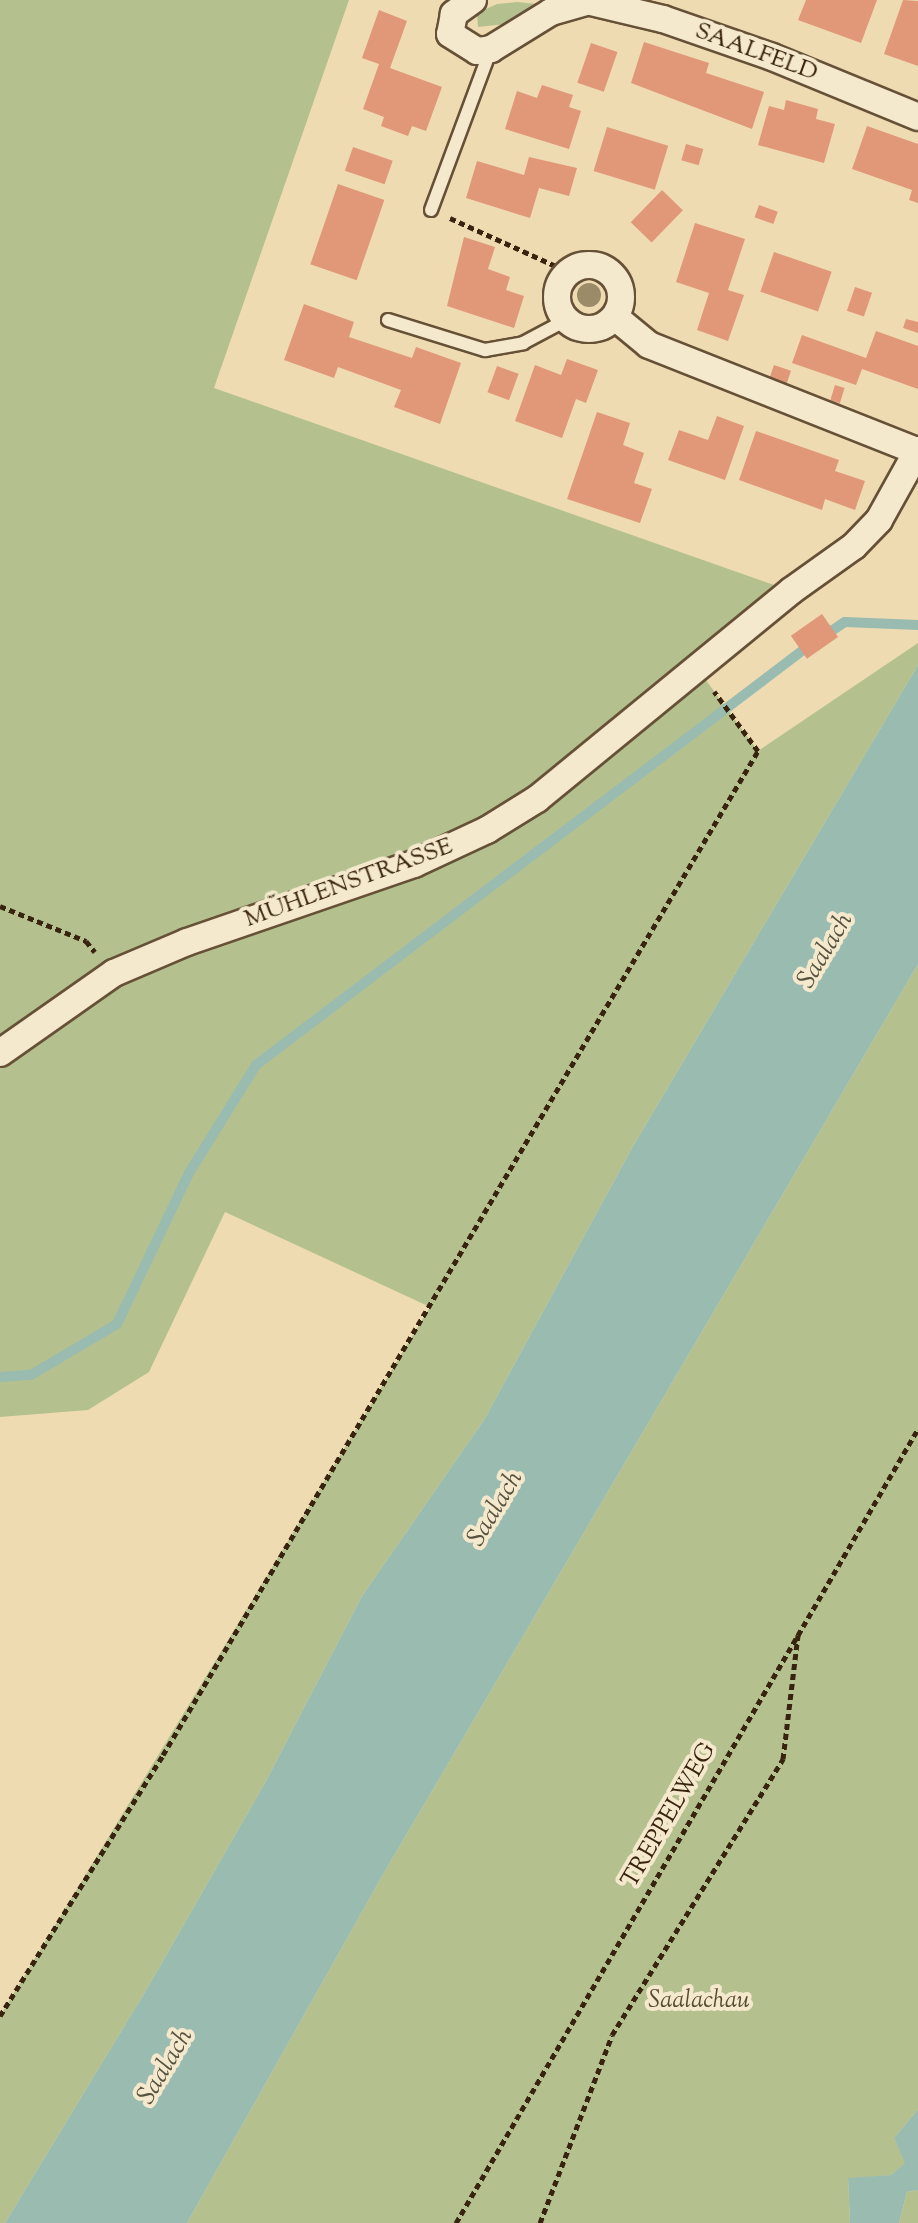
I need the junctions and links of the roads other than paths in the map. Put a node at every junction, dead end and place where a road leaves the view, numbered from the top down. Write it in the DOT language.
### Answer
graph roads {
  1 [pos="473,0"];
  2 [pos="586,0"];
  3 [pos="491,49"];
  4 [pos="918,117"];
  5 [pos="431,210"];
  6 [pos="615,317"];
  7 [pos="388,320"];
  8 [pos="566,320"];
  9 [pos="918,451"];
  10 [pos="0,1053"];
  1 -- 3 [label="street"];
  2 -- 3 [label="street, SAALFELD"];
  2 -- 4 [label="street, SAALFELD"];
  3 -- 5 [label="lane"];
  6 -- 8 [label="street"];
  6 -- 8 [label="street"];
  6 -- 9 [label="street"];
  7 -- 8 [label="lane"];
  9 -- 10 [label="street, MÜHLENSTRASSE"];
}
